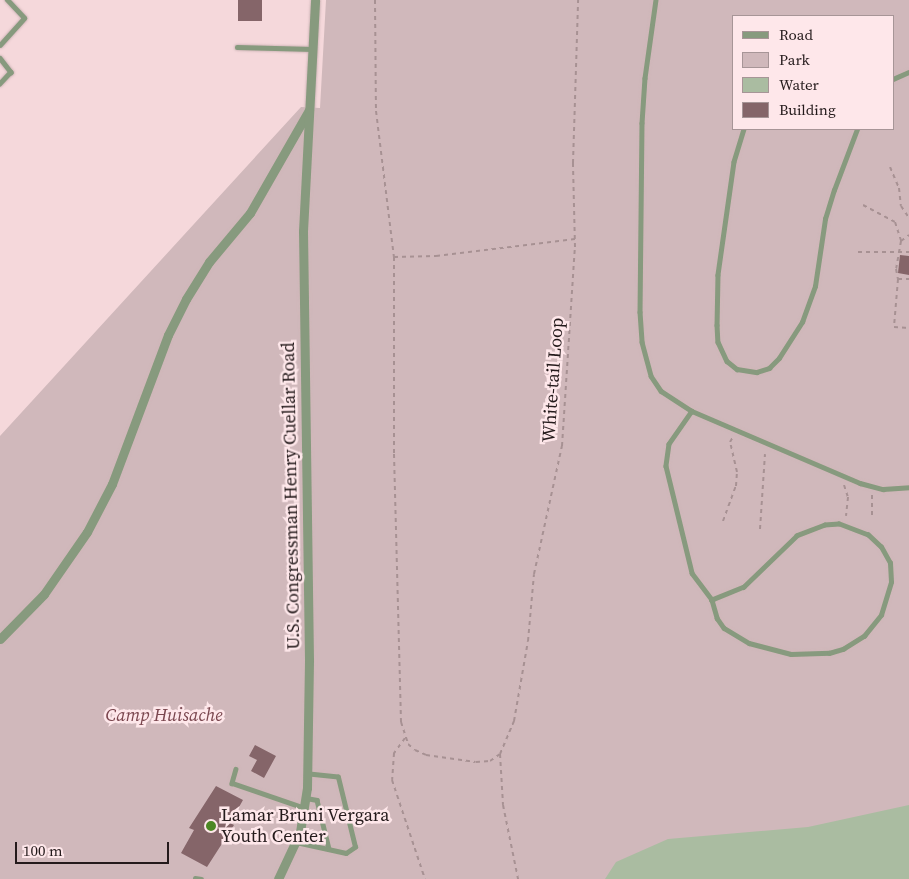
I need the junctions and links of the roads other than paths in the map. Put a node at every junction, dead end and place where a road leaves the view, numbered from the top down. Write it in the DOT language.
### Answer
graph roads {
  1 [pos="7,0"];
  2 [pos="315,0"];
  3 [pos="656,0"];
  4 [pos="0,45"];
  5 [pos="237,47"];
  6 [pos="313,49"];
  7 [pos="0,58"];
  8 [pos="909,72"];
  9 [pos="894,79"];
  10 [pos="0,84"];
  11 [pos="310,108"];
  12 [pos="744,130"];
  13 [pos="857,130"];
  14 [pos="692,411"];
  15 [pos="909,487"];
  16 [pos="712,600"];
  17 [pos="0,639"];
  18 [pos="236,769"];
  19 [pos="307,774"];
  20 [pos="306,798"];
  21 [pos="305,808"];
  22 [pos="296,842"];
  23 [pos="329,850"];
  24 [pos="195,878"];
  25 [pos="201,879"];
  26 [pos="278,879"];
  1 -- 4 [label="lane"];
  2 -- 6 [label="street, U.S. Congressman Henry Cuellar Road"];
  3 -- 14 [label="lane"];
  5 -- 6 [label="lane"];
  6 -- 11 [label="street, U.S. Congressman Henry Cuellar Road"];
  7 -- 10 [label="lane"];
  8 -- 9 [label="lane"];
  11 -- 17 [label="street, U.S. Congressman Henry Cuellar Road"];
  11 -- 19 [label="street, U.S. Congressman Henry Cuellar Road"];
  12 -- 13 [label="lane"];
  14 -- 15 [label="lane"];
  14 -- 16 [label="lane"];
  16 -- 16 [label="lane"];
  18 -- 21 [label="lane"];
  19 -- 20 [label="street, U.S. Congressman Henry Cuellar Road"];
  19 -- 23 [label="lane"];
  20 -- 21 [label="street, U.S. Congressman Henry Cuellar Road"];
  20 -- 23 [label="lane"];
  21 -- 22 [label="street, U.S. Congressman Henry Cuellar Road"];
  22 -- 23 [label="lane"];
  22 -- 26 [label="street, U.S. Congressman Henry Cuellar Road"];
  24 -- 25 [label="lane"];
}
